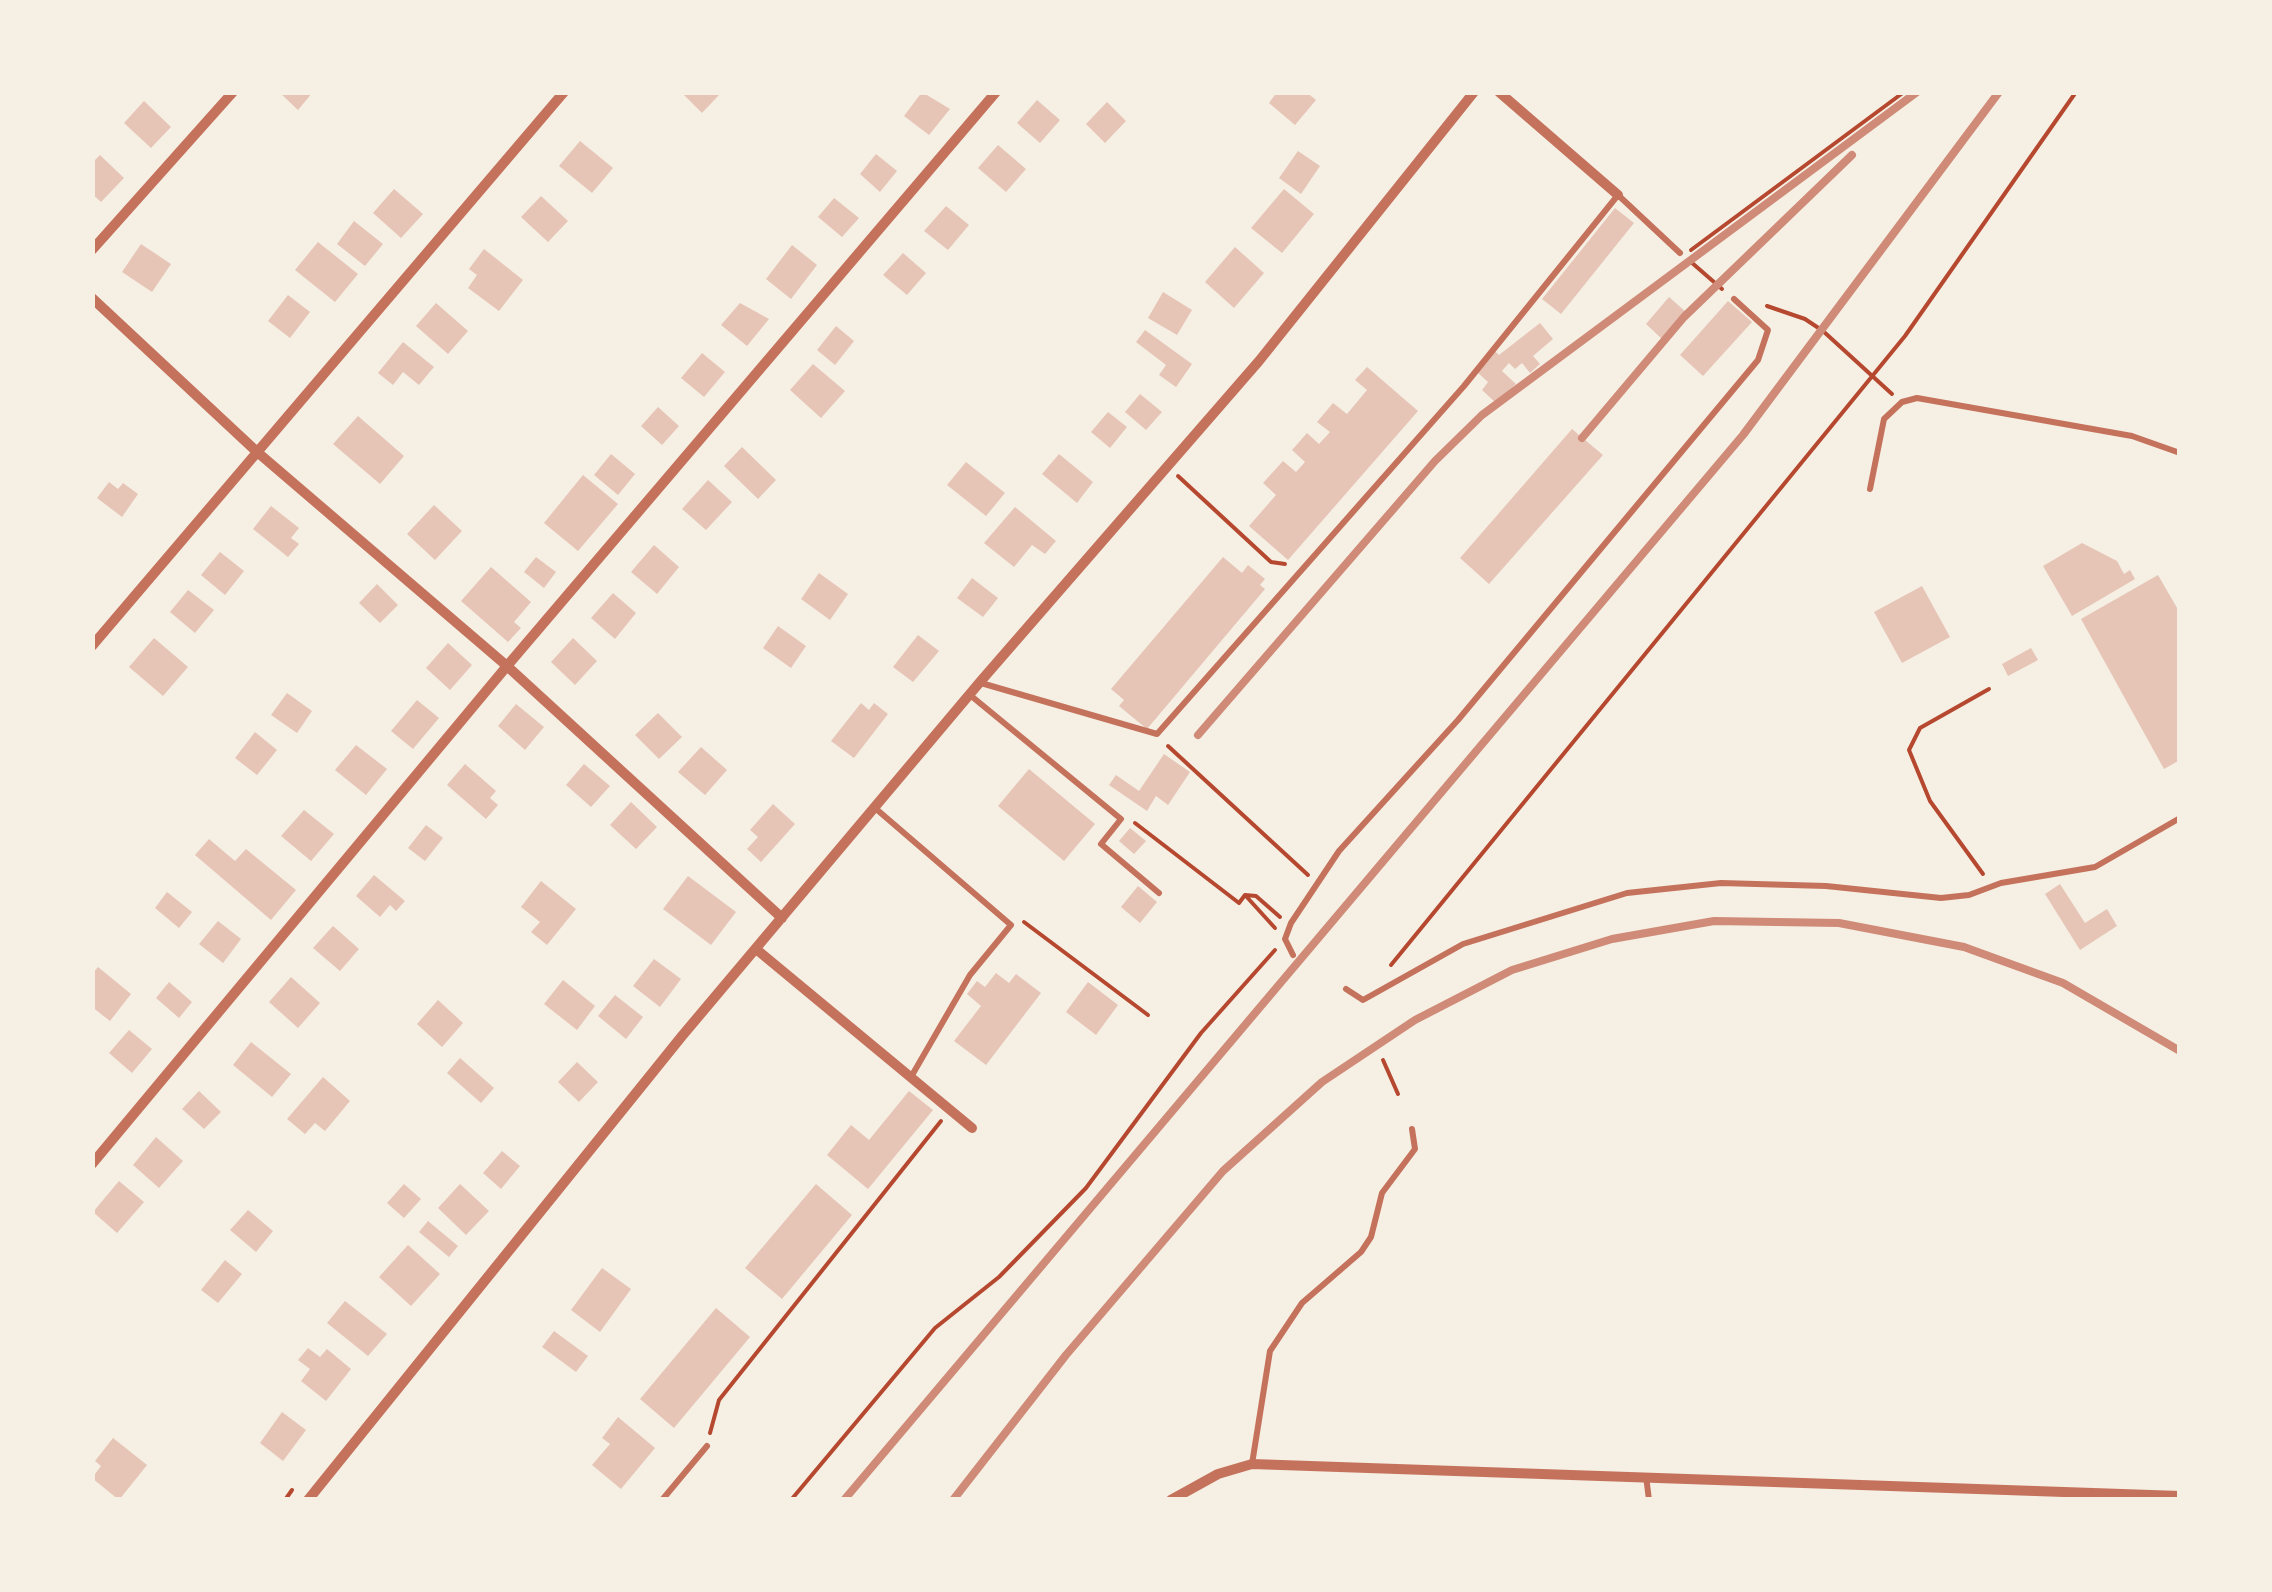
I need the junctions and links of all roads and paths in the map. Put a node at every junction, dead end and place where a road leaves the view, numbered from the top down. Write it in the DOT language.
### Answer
graph roads {
  1 [pos="234,92"];
  2 [pos="564,92"];
  3 [pos="996,92"];
  4 [pos="1474,92"];
  5 [pos="1499,92"];
  6 [pos="1904,92"];
  7 [pos="2076,92"];
  8 [pos="1618,194"];
  9 [pos="92,250"];
  10 [pos="1680,253"];
  11 [pos="92,298"];
  12 [pos="1734,299"];
  13 [pos="1870,376"];
  14 [pos="1902,402"];
  15 [pos="256,452"];
  16 [pos="2180,453"];
  17 [pos="1168,466"];
  18 [pos="1870,489"];
  19 [pos="1306,568"];
  20 [pos="92,646"];
  21 [pos="507,666"];
  22 [pos="980,682"];
  23 [pos="1989,689"];
  24 [pos="970,695"];
  25 [pos="1157,734"];
  26 [pos="875,808"];
  27 [pos="2180,818"];
  28 [pos="1121,820"];
  29 [pos="1316,881"];
  30 [pos="2001,883"];
  31 [pos="1158,894"];
  32 [pos="1245,894"];
  33 [pos="782,918"];
  34 [pos="1010,926"];
  35 [pos="1285,939"];
  36 [pos="756,948"];
  37 [pos="1293,954"];
  38 [pos="1386,971"];
  39 [pos="1346,989"];
  40 [pos="1148,1016"];
  41 [pos="1383,1060"];
  42 [pos="911,1077"];
  43 [pos="1398,1094"];
  44 [pos="950,1110"];
  45 [pos="972,1128"];
  46 [pos="1412,1129"];
  47 [pos="92,1164"];
  48 [pos="707,1446"];
  49 [pos="1252,1464"];
  50 [pos="1646,1476"];
  51 [pos="2180,1496"];
  52 [pos="308,1500"];
  53 [pos="662,1500"];
  54 [pos="790,1500"];
  55 [pos="1171,1500"];
  56 [pos="1649,1500"];
  1 -- 9 [label="street"];
  2 -- 15 [label="street"];
  3 -- 21 [label="street"];
  4 -- 17 [label="street"];
  5 -- 8 [label="street"];
  6 -- 10 [label="path"];
  7 -- 13 [label="path"];
  8 -- 10 [label="lane"];
  8 -- 19 [label="lane"];
  10 -- 12 [label="path"];
  11 -- 15 [label="street"];
  12 -- 13 [label="path"];
  12 -- 29 [label="lane"];
  13 -- 14 [label="path"];
  13 -- 38 [label="path"];
  14 -- 16 [label="lane"];
  14 -- 18 [label="lane"];
  15 -- 20 [label="street"];
  15 -- 21 [label="street"];
  17 -- 19 [label="path"];
  17 -- 22 [label="street"];
  19 -- 25 [label="lane"];
  21 -- 33 [label="street"];
  21 -- 47 [label="street"];
  22 -- 24 [label="street"];
  22 -- 25 [label="lane"];
  23 -- 30 [label="path"];
  24 -- 26 [label="street"];
  24 -- 28 [label="lane"];
  25 -- 29 [label="path"];
  26 -- 33 [label="street"];
  26 -- 34 [label="lane"];
  27 -- 30 [label="lane"];
  28 -- 31 [label="lane"];
  28 -- 32 [label="path"];
  29 -- 35 [label="lane"];
  30 -- 39 [label="lane"];
  32 -- 35 [label="path"];
  32 -- 35 [label="path"];
  33 -- 36 [label="street"];
  34 -- 40 [label="path"];
  34 -- 42 [label="lane"];
  35 -- 37 [label="lane"];
  35 -- 54 [label="path"];
  36 -- 42 [label="street"];
  36 -- 52 [label="street"];
  41 -- 43 [label="path"];
  42 -- 44 [label="street"];
  44 -- 45 [label="street"];
  44 -- 48 [label="path"];
  46 -- 49 [label="lane"];
  48 -- 53 [label="lane"];
  49 -- 50 [label="street"];
  49 -- 55 [label="street"];
  50 -- 51 [label="street"];
  50 -- 56 [label="lane"];
}
